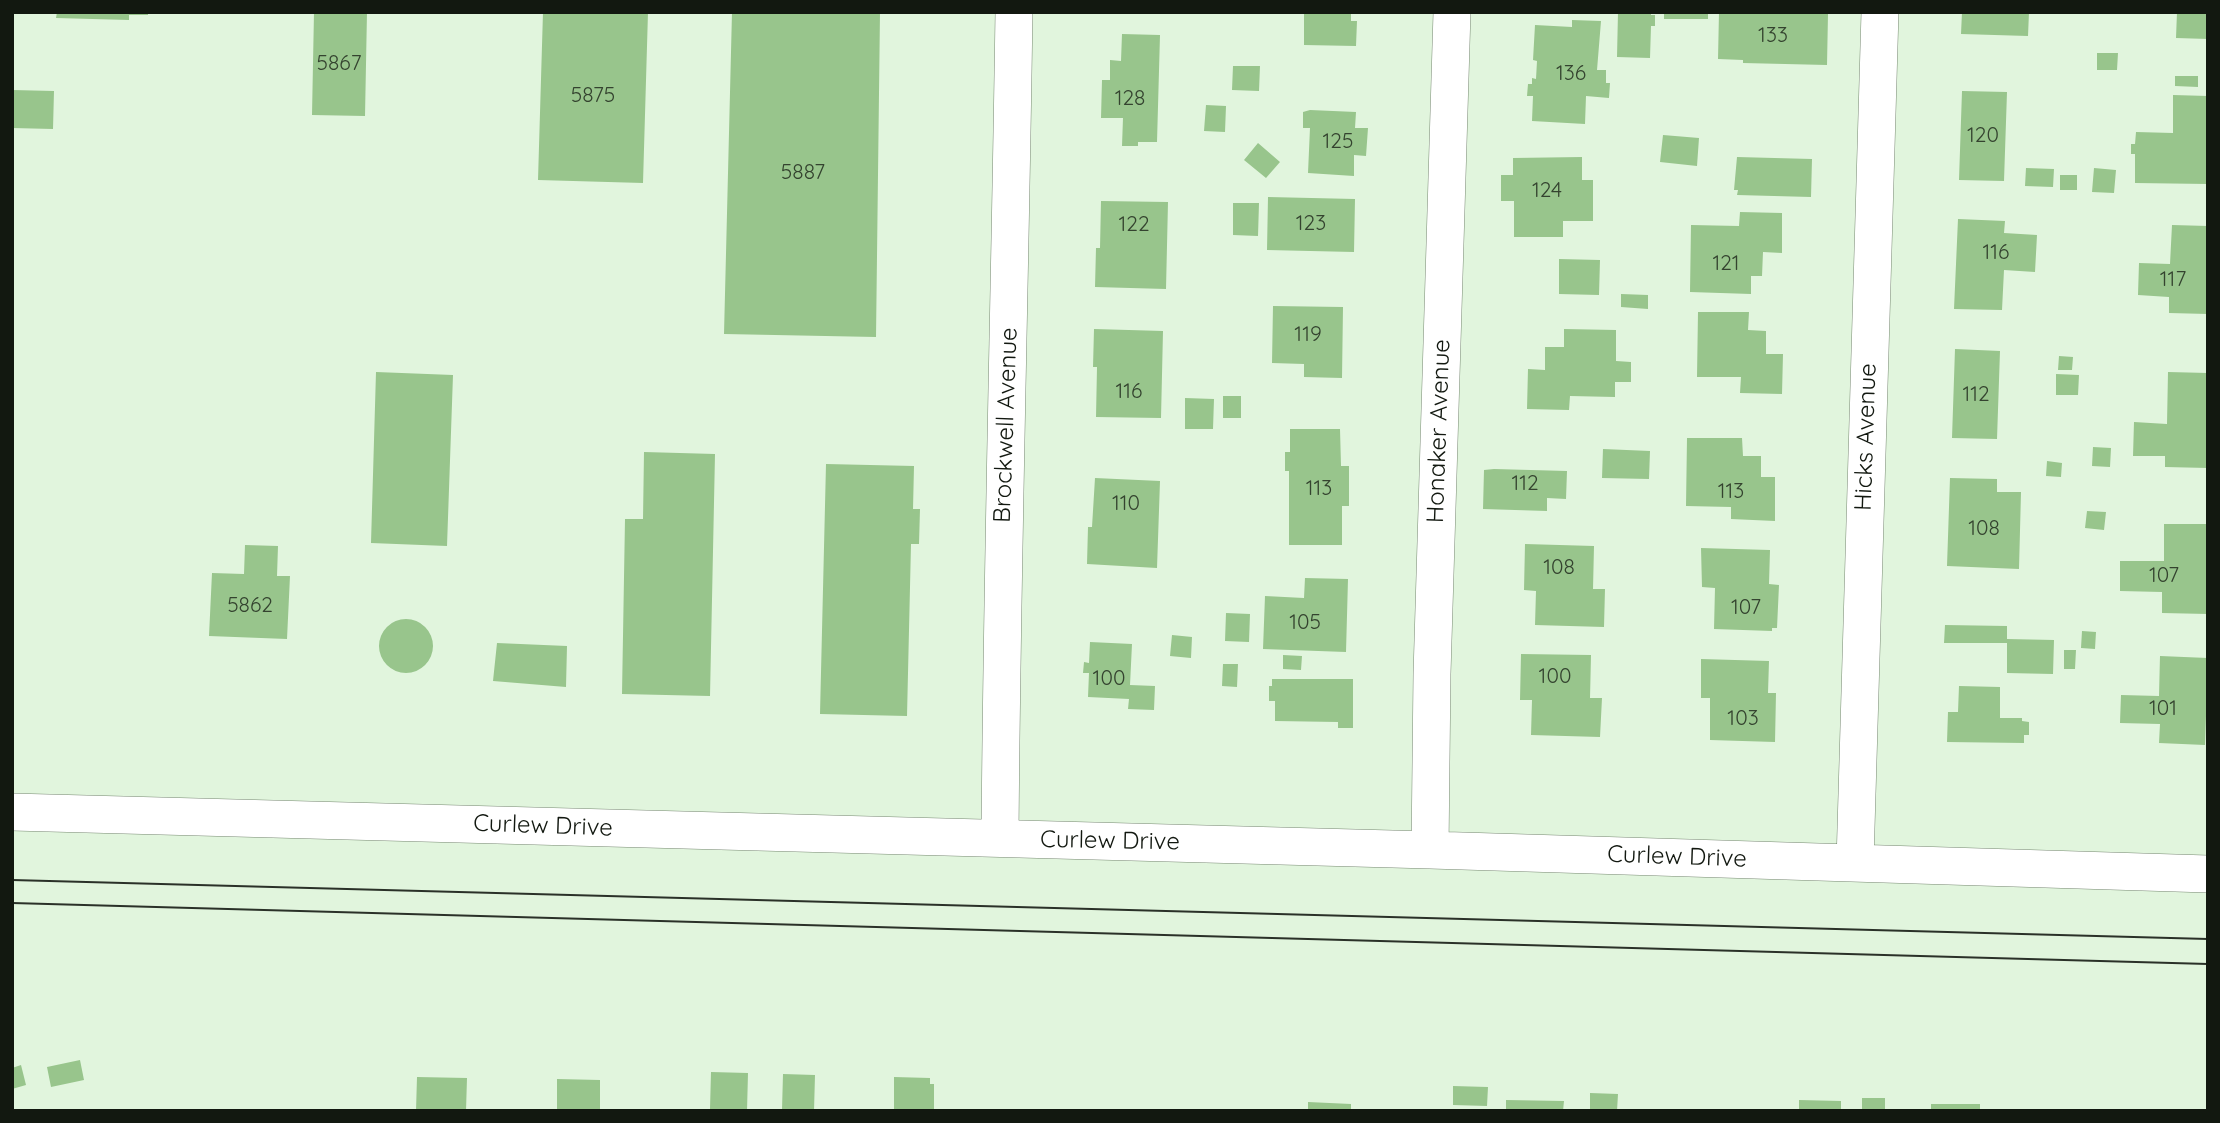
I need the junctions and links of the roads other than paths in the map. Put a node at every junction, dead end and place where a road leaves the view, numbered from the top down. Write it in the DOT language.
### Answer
graph roads {
  1 [pos="1014,12"];
  2 [pos="1451,12"];
  3 [pos="1880,12"];
  4 [pos="12,812"];
  5 [pos="1000,838"];
  6 [pos="1430,850"];
  7 [pos="1855,862"];
  8 [pos="2208,874"];
  1 -- 5 [label="street, Brockwell Avenue"];
  2 -- 6 [label="street, Honaker Avenue"];
  3 -- 7 [label="street, Hicks Avenue"];
  4 -- 5 [label="street, Curlew Drive"];
  5 -- 6 [label="street, Curlew Drive"];
  6 -- 7 [label="street, Curlew Drive"];
  7 -- 8 [label="street, Curlew Drive"];
}
